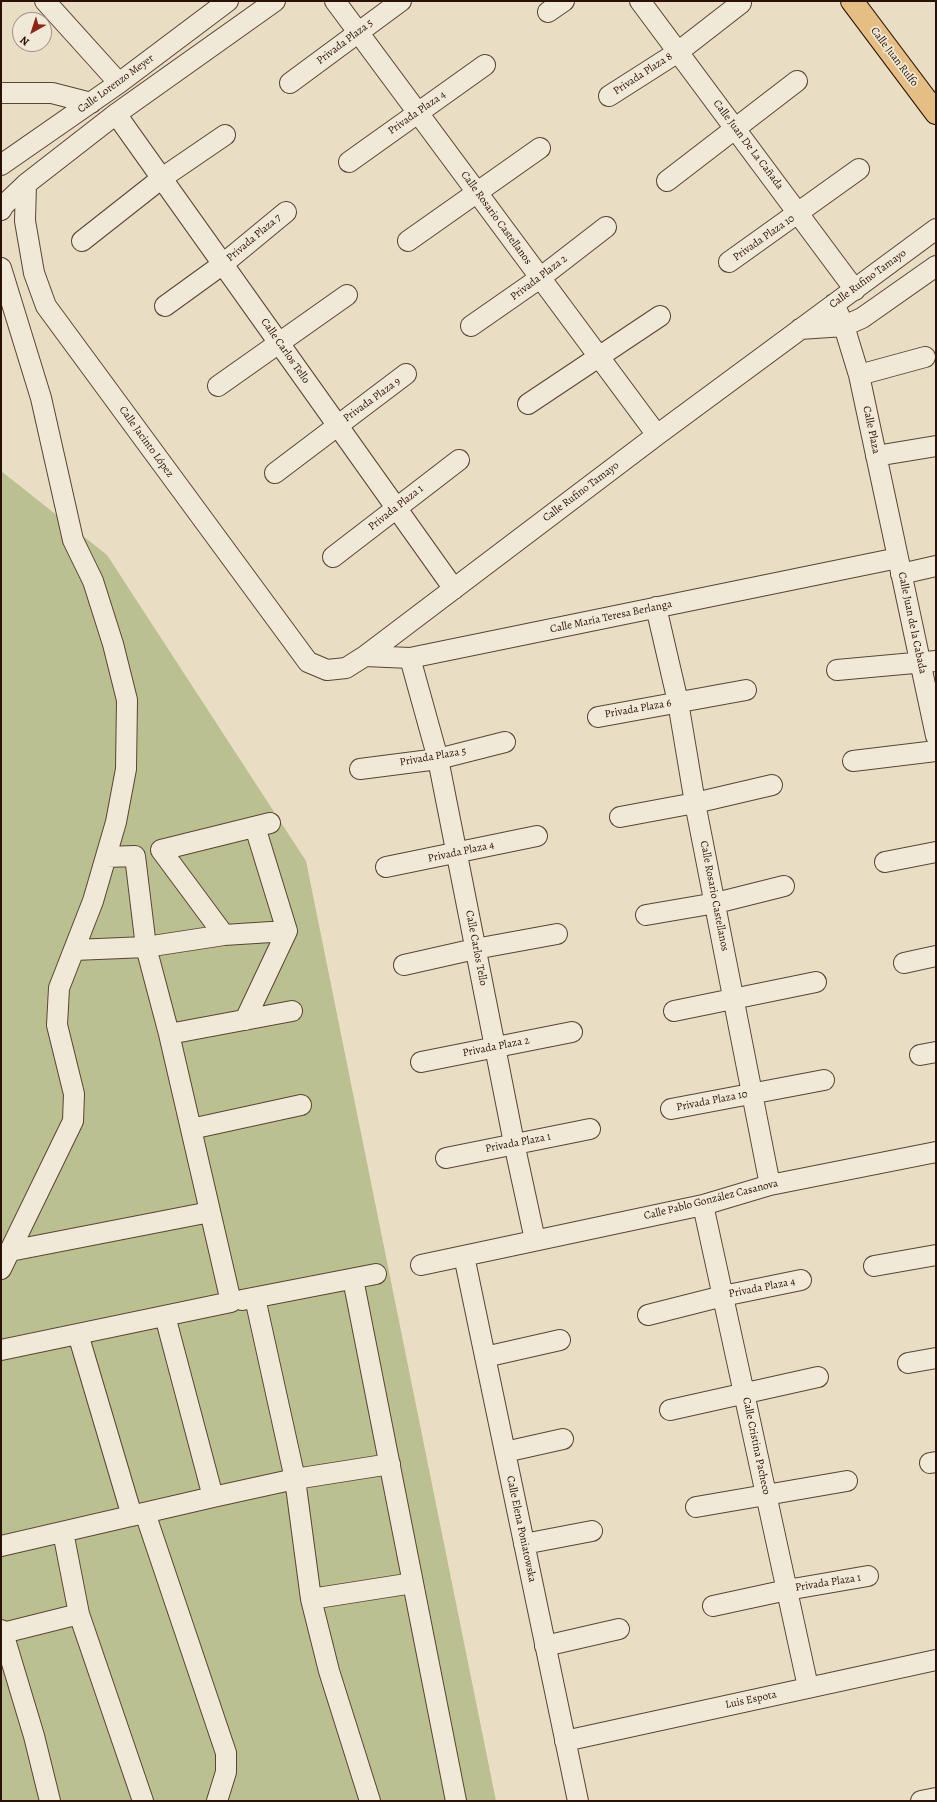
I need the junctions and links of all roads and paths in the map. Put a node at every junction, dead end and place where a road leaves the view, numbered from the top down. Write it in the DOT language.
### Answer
graph roads {
  1 [pos="45,1"];
  2 [pos="275,1"];
  3 [pos="335,1"];
  4 [pos="401,1"];
  5 [pos="640,1"];
  6 [pos="852,1"];
  7 [pos="741,3"];
  8 [pos="216,4"];
  9 [pos="358,32"];
  10 [pos="678,52"];
  11 [pos="485,65"];
  12 [pos="797,81"];
  13 [pos="119,83"];
  14 [pos="290,83"];
  15 [pos="1,93"];
  16 [pos="609,96"];
  17 [pos="90,103"];
  18 [pos="933,103"];
  19 [pos="418,113"];
  20 [pos="116,114"];
  21 [pos="735,129"];
  22 [pos="225,135"];
  23 [pos="540,148"];
  24 [pos="349,162"];
  25 [pos="1,165"];
  26 [pos="859,169"];
  27 [pos="162,178"];
  28 [pos="667,181"];
  29 [pos="26,184"];
  30 [pos="478,193"];
  31 [pos="1,210"];
  32 [pos="286,212"];
  33 [pos="798,214"];
  34 [pos="606,227"];
  35 [pos="936,229"];
  36 [pos="82,241"];
  37 [pos="408,241"];
  38 [pos="729,262"];
  39 [pos="223,264"];
  40 [pos="936,266"];
  41 [pos="1,268"];
  42 [pos="540,278"];
  43 [pos="855,290"];
  44 [pos="347,295"];
  45 [pos="834,304"];
  46 [pos="166,306"];
  47 [pos="660,316"];
  48 [pos="471,326"];
  49 [pos="844,326"];
  50 [pos="800,330"];
  51 [pos="280,344"];
  52 [pos="599,356"];
  53 [pos="925,357"];
  54 [pos="406,374"];
  55 [pos="859,375"];
  56 [pos="218,386"];
  57 [pos="528,404"];
  58 [pos="338,425"];
  59 [pos="657,435"];
  60 [pos="936,446"];
  61 [pos="876,456"];
  62 [pos="459,460"];
  63 [pos="275,473"];
  64 [pos="396,508"];
  65 [pos="333,556"];
  66 [pos="899,566"];
  67 [pos="936,566"];
  68 [pos="454,589"];
  69 [pos="656,607"];
  70 [pos="365,656"];
  71 [pos="410,658"];
  72 [pos="928,662"];
  73 [pos="837,670"];
  74 [pos="746,690"];
  75 [pos="678,702"];
  76 [pos="598,717"];
  77 [pos="936,736"];
  78 [pos="505,742"];
  79 [pos="936,751"];
  80 [pos="438,759"];
  81 [pos="853,761"];
  82 [pos="360,769"];
  83 [pos="772,785"];
  84 [pos="695,803"];
  85 [pos="620,817"];
  86 [pos="537,836"];
  87 [pos="161,850"];
  88 [pos="936,852"];
  89 [pos="457,854"];
  90 [pos="135,856"];
  91 [pos="106,857"];
  92 [pos="885,862"];
  93 [pos="386,867"];
  94 [pos="784,886"];
  95 [pos="716,903"];
  96 [pos="646,915"];
  97 [pos="287,931"];
  98 [pos="557,934"];
  99 [pos="224,935"];
  100 [pos="146,948"];
  101 [pos="475,949"];
  102 [pos="74,950"];
  103 [pos="936,956"];
  104 [pos="904,963"];
  105 [pos="404,965"];
  106 [pos="816,982"];
  107 [pos="735,1000"];
  108 [pos="292,1011"];
  109 [pos="674,1011"];
  110 [pos="245,1020"];
  111 [pos="572,1032"];
  112 [pos="169,1034"];
  113 [pos="496,1047"];
  114 [pos="421,1062"];
  115 [pos="824,1080"];
  116 [pos="753,1093"];
  117 [pos="301,1105"];
  118 [pos="671,1109"];
  119 [pos="191,1129"];
  120 [pos="590,1129"];
  121 [pos="514,1143"];
  122 [pos="936,1152"];
  123 [pos="446,1158"];
  124 [pos="770,1185"];
  125 [pos="703,1204"];
  126 [pos="210,1212"];
  127 [pos="535,1240"];
  128 [pos="10,1251"];
  129 [pos="936,1255"];
  130 [pos="464,1256"];
  131 [pos="421,1265"];
  132 [pos="874,1266"];
  133 [pos="1,1269"];
  134 [pos="376,1274"];
  135 [pos="353,1279"];
  136 [pos="801,1280"];
  137 [pos="723,1296"];
  138 [pos="255,1298"];
  139 [pos="232,1302"];
  140 [pos="648,1315"];
  141 [pos="165,1316"];
  142 [pos="78,1334"];
  143 [pos="560,1340"];
  144 [pos="1,1350"];
  145 [pos="485,1357"];
  146 [pos="936,1358"];
  147 [pos="908,1363"];
  148 [pos="818,1377"];
  149 [pos="744,1394"];
  150 [pos="670,1410"];
  151 [pos="563,1439"];
  152 [pos="505,1452"];
  153 [pos="390,1464"];
  154 [pos="294,1479"];
  155 [pos="847,1481"];
  156 [pos="766,1495"];
  157 [pos="213,1497"];
  158 [pos="696,1507"];
  159 [pos="138,1514"];
  160 [pos="592,1531"];
  161 [pos="63,1532"];
  162 [pos="524,1544"];
  163 [pos="1,1546"];
  164 [pos="868,1576"];
  165 [pos="413,1583"];
  166 [pos="787,1590"];
  167 [pos="311,1599"];
  168 [pos="713,1606"];
  169 [pos="79,1614"];
  170 [pos="619,1629"];
  171 [pos="2,1632"];
  172 [pos="545,1646"];
  173 [pos="936,1660"];
  174 [pos="808,1688"];
  175 [pos="565,1741"];
  176 [pos="936,1798"];
  177 [pos="50,1801"];
  178 [pos="143,1801"];
  179 [pos="217,1801"];
  180 [pos="370,1801"];
  181 [pos="456,1801"];
  182 [pos="578,1801"];
  183 [pos="921,1801"];
  1 -- 13 [label="street"];
  2 -- 20 [label="street"];
  3 -- 9 [label="street, Calle Rosario Castellanos"];
  4 -- 9 [label="street, Privada Plaza 5"];
  5 -- 10 [label="street, Calle Juan De La Cañada"];
  6 -- 18 [label="main road, Calle Juan Rulfo"];
  7 -- 10 [label="street, Privada Plaza 8"];
  8 -- 13 [label="street, Calle Lorenzo Meyer"];
  9 -- 14 [label="street, Privada Plaza 5"];
  9 -- 19 [label="street, Calle Rosario Castellanos"];
  10 -- 16 [label="street, Privada Plaza 8"];
  10 -- 21 [label="street, Calle Juan De La Cañada"];
  11 -- 19 [label="street, Privada Plaza 4"];
  12 -- 21 [label="street"];
  13 -- 17 [label="street, Calle Lorenzo Meyer"];
  15 -- 17 [label="street"];
  17 -- 25 [label="street, Calle Lorenzo Meyer"];
  19 -- 24 [label="street, Privada Plaza 4"];
  19 -- 30 [label="street, Calle Rosario Castellanos"];
  20 -- 27 [label="street, Calle Carlos Tello"];
  20 -- 29 [label="street"];
  21 -- 28 [label="street"];
  21 -- 33 [label="street, Calle Juan De La Cañada"];
  22 -- 27 [label="street"];
  23 -- 30 [label="street"];
  26 -- 33 [label="street"];
  27 -- 36 [label="street"];
  27 -- 39 [label="street, Calle Carlos Tello"];
  29 -- 31 [label="street"];
  29 -- 70 [label="street, Calle Jacinto López"];
  30 -- 37 [label="street"];
  30 -- 42 [label="street, Calle Rosario Castellanos"];
  32 -- 39 [label="street, Privada Plaza 7"];
  33 -- 38 [label="street, Privada Plaza 10"];
  33 -- 43 [label="street, Calle Juan De La Cañada"];
  34 -- 42 [label="street, Privada Plaza 2"];
  35 -- 43 [label="street, Calle Rufino Tamayo"];
  39 -- 46 [label="street"];
  39 -- 51 [label="street, Calle Carlos Tello"];
  40 -- 49 [label="street, Calle Rufino Tamayo"];
  41 -- 91 [label="street"];
  42 -- 48 [label="street, Privada Plaza 2"];
  42 -- 52 [label="street, Calle Rosario Castellanos"];
  43 -- 45 [label="street, Calle Rufino Tamayo"];
  44 -- 51 [label="street"];
  45 -- 49 [label="street, Calle Plaza"];
  45 -- 50 [label="street, Calle Rufino Tamayo"];
  47 -- 52 [label="street"];
  49 -- 50 [label="street, Calle Rufino Tamayo"];
  49 -- 55 [label="street, Calle Plaza"];
  50 -- 59 [label="street, Calle Rufino Tamayo"];
  51 -- 56 [label="street"];
  51 -- 58 [label="street, Calle Carlos Tello"];
  52 -- 57 [label="street"];
  52 -- 59 [label="street, Calle Rosario Castellanos"];
  53 -- 55 [label="street"];
  54 -- 58 [label="street, Privada Plaza 9"];
  55 -- 61 [label="street, Calle Plaza"];
  58 -- 63 [label="street"];
  58 -- 64 [label="street, Calle Carlos Tello"];
  59 -- 68 [label="street, Calle Rufino Tamayo"];
  60 -- 61 [label="street"];
  61 -- 66 [label="street, Calle Plaza"];
  62 -- 64 [label="street, Privada Plaza 1"];
  64 -- 65 [label="street, Privada Plaza 1"];
  64 -- 68 [label="street, Calle Carlos Tello"];
  66 -- 67 [label="street, Calle María Teresa Berlanga"];
  66 -- 69 [label="street, Calle María Teresa Berlanga"];
  66 -- 72 [label="street, Calle Juan de la Cabada"];
  68 -- 70 [label="street, Calle Rufino Tamayo"];
  69 -- 71 [label="street, Calle María Teresa Berlanga"];
  69 -- 75 [label="street, Calle Rosario Castellanos"];
  70 -- 71 [label="street, Calle María Teresa Berlanga"];
  71 -- 80 [label="street, Calle Carlos Tello"];
  72 -- 73 [label="street"];
  72 -- 77 [label="street, Calle Juan de la Cabada"];
  74 -- 75 [label="street"];
  75 -- 76 [label="street, Privada Plaza 6"];
  75 -- 84 [label="street, Calle Rosario Castellanos"];
  78 -- 80 [label="street, Privada Plaza 5"];
  79 -- 81 [label="street"];
  80 -- 82 [label="street, Privada Plaza 5"];
  80 -- 89 [label="street, Calle Carlos Tello"];
  83 -- 84 [label="street"];
  84 -- 85 [label="street"];
  84 -- 95 [label="street, Calle Rosario Castellanos"];
  86 -- 89 [label="street, Privada Plaza 4"];
  87 -- 90 [label="street"];
  87 -- 97 [label="street"];
  87 -- 99 [label="street"];
  88 -- 92 [label="street"];
  89 -- 93 [label="street, Privada Plaza 4"];
  89 -- 101 [label="street, Calle Carlos Tello"];
  90 -- 91 [label="street"];
  90 -- 100 [label="street"];
  91 -- 102 [label="street"];
  94 -- 95 [label="street"];
  95 -- 96 [label="street"];
  95 -- 107 [label="street, Calle Rosario Castellanos"];
  97 -- 99 [label="street"];
  97 -- 110 [label="street"];
  98 -- 101 [label="street"];
  99 -- 100 [label="street"];
  100 -- 102 [label="street"];
  100 -- 112 [label="street"];
  101 -- 105 [label="street"];
  101 -- 113 [label="street, Calle Carlos Tello"];
  102 -- 128 [label="street"];
  103 -- 104 [label="street"];
  106 -- 107 [label="street"];
  107 -- 109 [label="street"];
  107 -- 116 [label="street, Calle Rosario Castellanos"];
  108 -- 110 [label="street"];
  110 -- 112 [label="street"];
  111 -- 113 [label="street, Privada Plaza 2"];
  112 -- 119 [label="street"];
  113 -- 114 [label="street, Privada Plaza 2"];
  113 -- 121 [label="street, Calle Carlos Tello"];
  115 -- 116 [label="street"];
  116 -- 118 [label="street, Privada Plaza 10"];
  116 -- 124 [label="street, Calle Rosario Castellanos"];
  117 -- 119 [label="street"];
  119 -- 126 [label="street"];
  120 -- 121 [label="street, Privada Plaza 1"];
  121 -- 123 [label="street, Privada Plaza 1"];
  121 -- 127 [label="street, Calle Carlos Tello"];
  122 -- 124 [label="street, Calle Pablo González Casanova"];
  124 -- 125 [label="street, Calle Pablo González Casanova"];
  125 -- 127 [label="street, Calle Pablo González Casanova"];
  125 -- 137 [label="street, Calle Cristina Pacheco"];
  126 -- 128 [label="street"];
  126 -- 139 [label="street"];
  127 -- 130 [label="street, Calle Pablo González Casanova"];
  128 -- 133 [label="street"];
  129 -- 132 [label="street"];
  130 -- 131 [label="street, Calle Pablo González Casanova"];
  130 -- 145 [label="street, Calle Elena Poniatowska"];
  134 -- 135 [label="street"];
  135 -- 138 [label="street"];
  135 -- 153 [label="street"];
  136 -- 137 [label="street, Privada Plaza 4"];
  137 -- 140 [label="street"];
  137 -- 149 [label="street, Calle Cristina Pacheco"];
  138 -- 139 [label="street"];
  138 -- 154 [label="street"];
  139 -- 141 [label="street"];
  141 -- 142 [label="street"];
  141 -- 157 [label="street"];
  142 -- 144 [label="street"];
  142 -- 159 [label="street"];
  143 -- 145 [label="street"];
  145 -- 152 [label="street, Calle Elena Poniatowska"];
  146 -- 147 [label="street"];
  148 -- 149 [label="street"];
  149 -- 150 [label="street"];
  149 -- 156 [label="street, Calle Cristina Pacheco"];
  151 -- 152 [label="street"];
  152 -- 162 [label="street, Calle Elena Poniatowska"];
  153 -- 154 [label="street"];
  153 -- 165 [label="street"];
  154 -- 157 [label="street"];
  154 -- 167 [label="street"];
  155 -- 156 [label="street"];
  156 -- 158 [label="street"];
  156 -- 166 [label="street, Calle Cristina Pacheco"];
  157 -- 159 [label="street"];
  159 -- 161 [label="street"];
  159 -- 179 [label="street"];
  160 -- 162 [label="street"];
  161 -- 163 [label="street"];
  161 -- 169 [label="street"];
  162 -- 172 [label="street, Calle Elena Poniatowska"];
  164 -- 166 [label="street, Privada Plaza 1"];
  165 -- 167 [label="street"];
  165 -- 181 [label="street"];
  166 -- 168 [label="street"];
  166 -- 174 [label="street, Calle Cristina Pacheco"];
  167 -- 180 [label="street"];
  169 -- 171 [label="street"];
  169 -- 178 [label="street"];
  170 -- 172 [label="street"];
  171 -- 177 [label="street"];
  172 -- 175 [label="street, Calle Elena Poniatowska"];
  173 -- 174 [label="street, Luis Espota"];
  174 -- 175 [label="street, Luis Espota"];
  175 -- 182 [label="street, Calle Elena Poniatowska"];
  176 -- 183 [label="street"];
}
